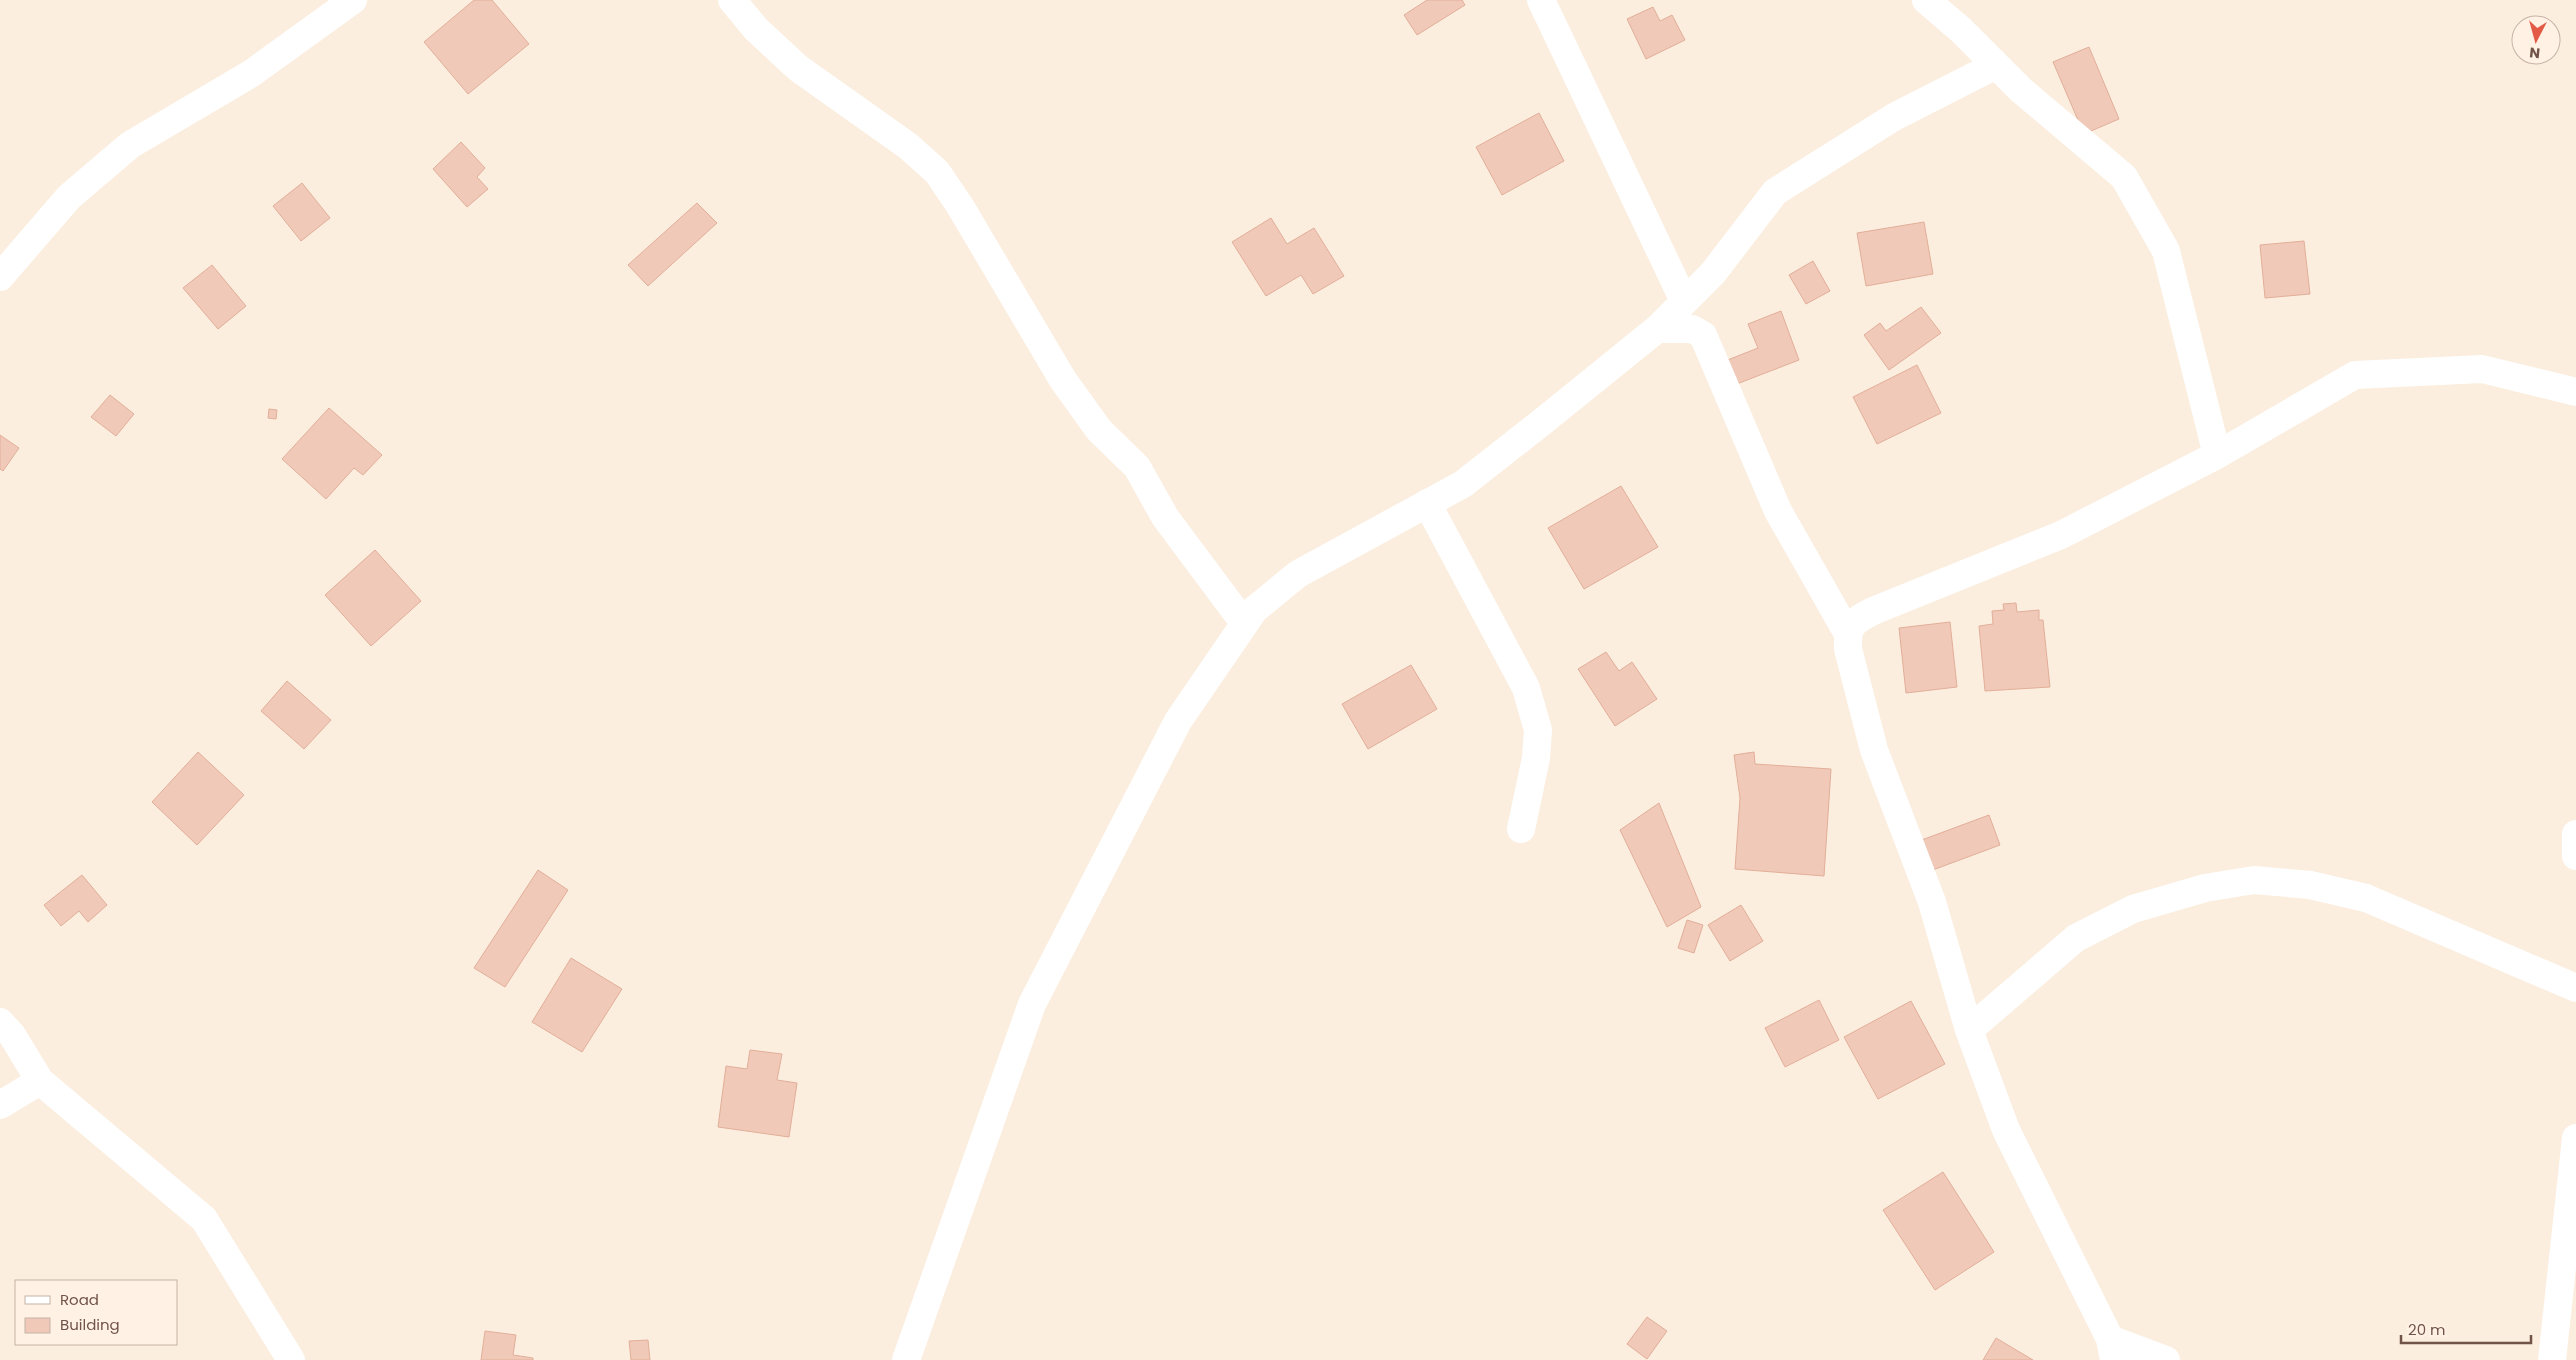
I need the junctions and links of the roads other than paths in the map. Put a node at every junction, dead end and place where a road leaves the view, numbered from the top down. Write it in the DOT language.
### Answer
graph roads {
  1 [pos="353,0"];
  2 [pos="732,0"];
  3 [pos="1541,0"];
  4 [pos="1926,0"];
  5 [pos="1996,65"];
  6 [pos="0,277"];
  7 [pos="1684,301"];
  8 [pos="1657,329"];
  9 [pos="2576,392"];
  10 [pos="2217,455"];
  11 [pos="1427,504"];
  12 [pos="1244,623"];
  13 [pos="1848,634"];
  14 [pos="1521,829"];
  15 [pos="2576,834"];
  16 [pos="2576,856"];
  17 [pos="2576,988"];
  18 [pos="0,1022"];
  19 [pos="1969,1030"];
  20 [pos="40,1081"];
  21 [pos="0,1104"];
  22 [pos="2576,1138"];
  23 [pos="2112,1349"];
  24 [pos="291,1360"];
  25 [pos="906,1360"];
  26 [pos="2166,1360"];
  27 [pos="2552,1360"];
  1 -- 6 [label="street"];
  2 -- 12 [label="street"];
  3 -- 7 [label="street"];
  4 -- 5 [label="street"];
  5 -- 7 [label="street"];
  5 -- 10 [label="street"];
  7 -- 8 [label="street"];
  8 -- 11 [label="street"];
  8 -- 13 [label="street"];
  9 -- 10 [label="street"];
  10 -- 13 [label="street"];
  11 -- 12 [label="street"];
  11 -- 14 [label="street"];
  12 -- 25 [label="street"];
  13 -- 19 [label="street"];
  15 -- 16 [label="street"];
  17 -- 19 [label="street"];
  18 -- 20 [label="street"];
  19 -- 23 [label="street"];
  20 -- 21 [label="street"];
  20 -- 24 [label="street"];
  22 -- 27 [label="street"];
  23 -- 26 [label="street"];
}
